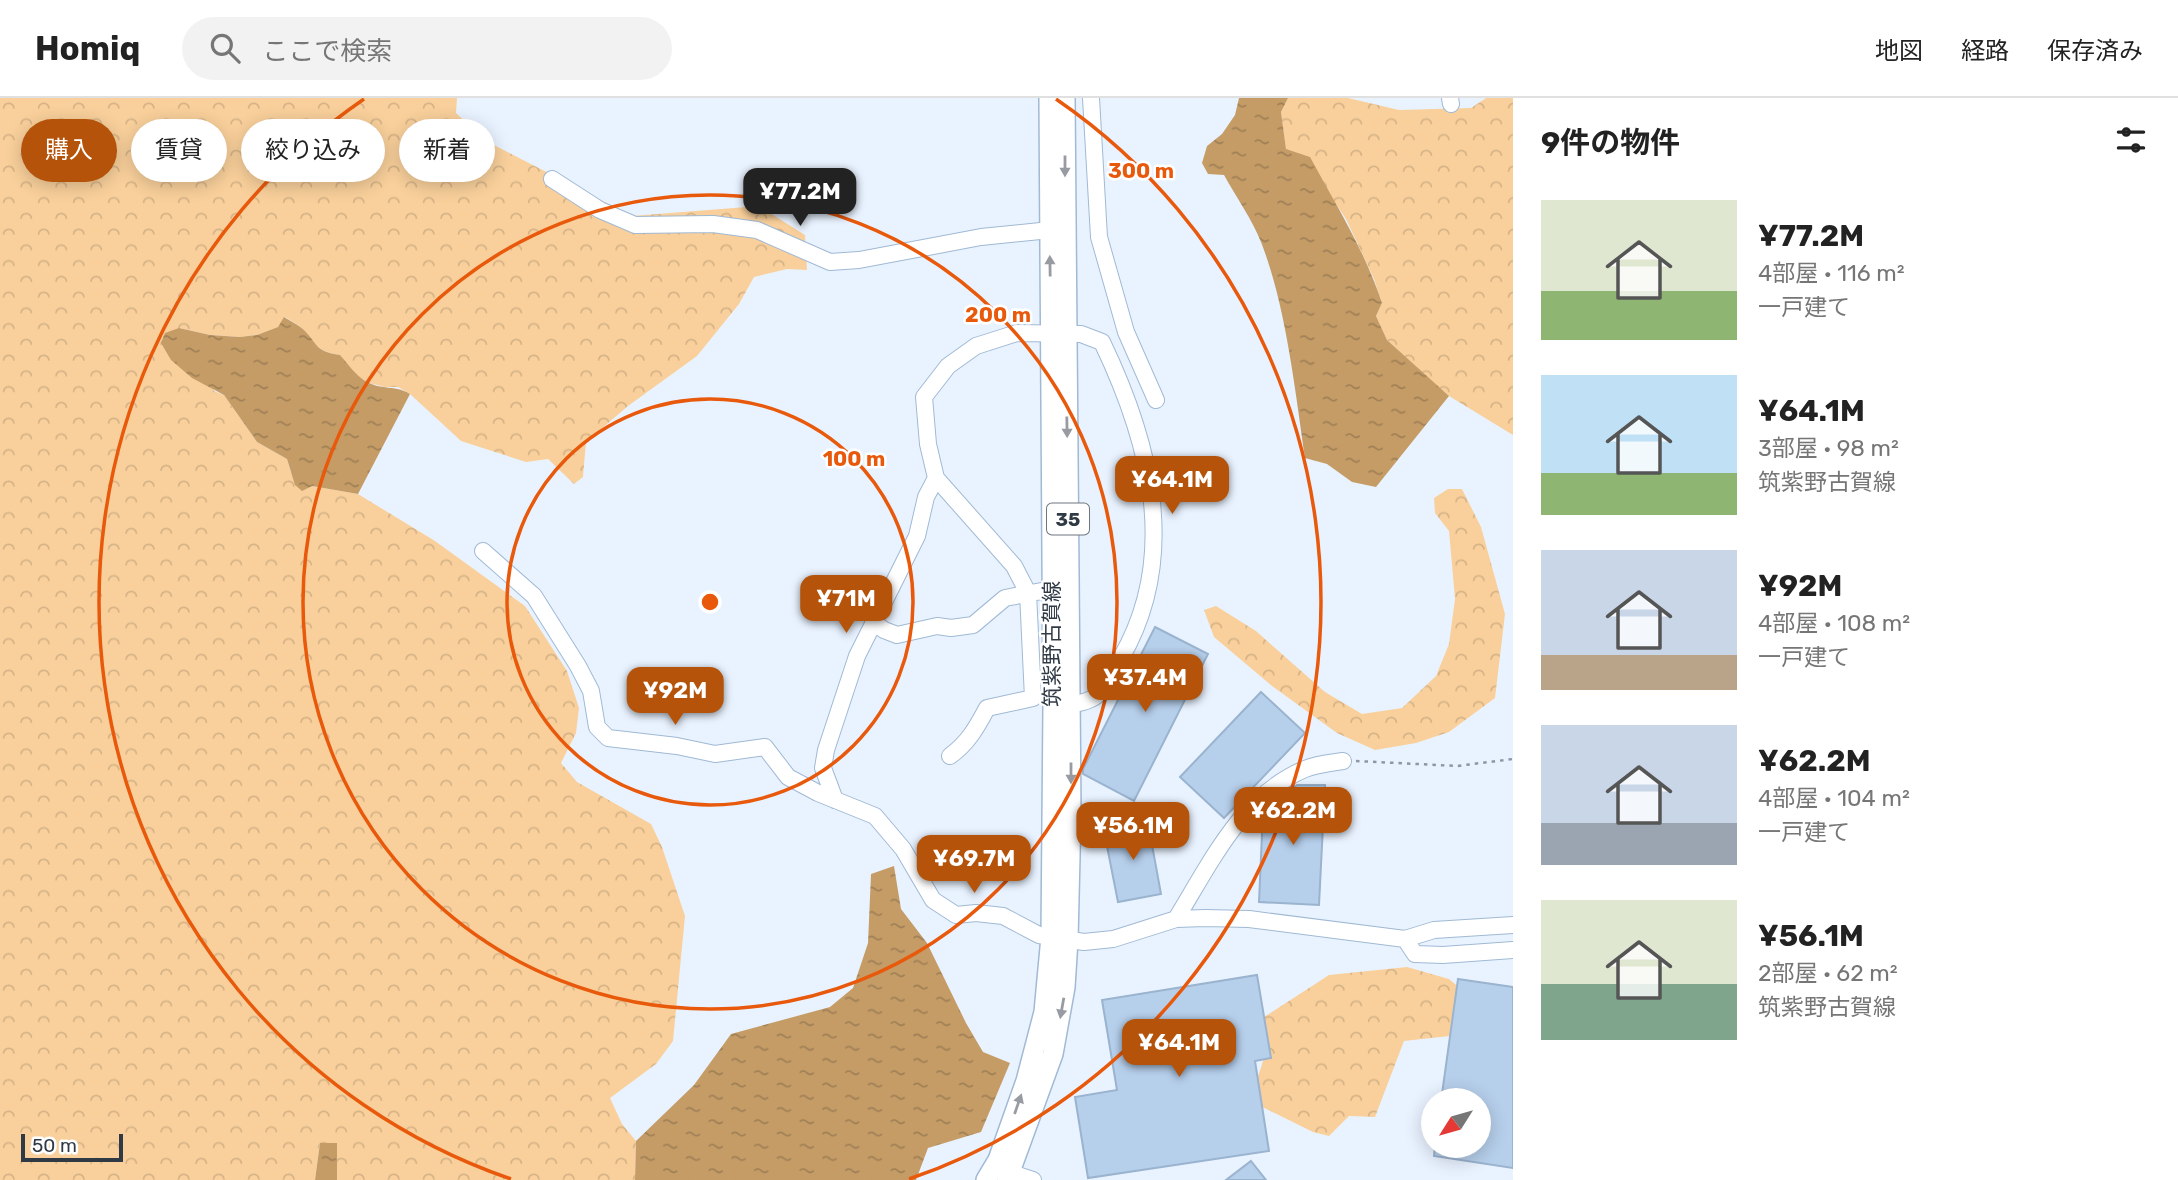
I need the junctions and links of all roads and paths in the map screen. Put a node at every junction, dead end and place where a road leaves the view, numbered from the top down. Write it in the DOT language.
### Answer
graph roads {
  1 [pos="1049,98"];
  2 [pos="1065,98"];
  3 [pos="1091,98"];
  4 [pos="552,179"];
  5 [pos="1049,230"];
  6 [pos="1059,334"];
  7 [pos="1156,400"];
  8 [pos="936,478"];
  9 [pos="483,551"];
  10 [pos="1052,589"];
  11 [pos="1028,593"];
  12 [pos="873,622"];
  13 [pos="1062,705"];
  14 [pos="950,756"];
  15 [pos="1513,759"];
  16 [pos="1343,761"];
  17 [pos="835,800"];
  18 [pos="1176,919"];
  19 [pos="1513,925"];
  20 [pos="1059,939"];
  21 [pos="1405,939"];
  22 [pos="1513,950"];
  23 [pos="999,1175"];
  24 [pos="1034,1180"];
  1 -- 5 [label="main road, 筑紫野古賀線 / 35"];
  2 -- 6 [label="main road, 筑紫野古賀線 / 35, one-way"];
  3 -- 7 [label="street"];
  4 -- 5 [label="street"];
  6 -- 5 [label="main road, 筑紫野古賀線 / 35, one-way"];
  6 -- 8 [label="street"];
  6 -- 10 [label="main road, 筑紫野古賀線 / 35"];
  6 -- 13 [label="main road, 筑紫野古賀線 / 35, one-way"];
  6 -- 13 [label="street"];
  8 -- 11 [label="street"];
  8 -- 12 [label="street"];
  9 -- 17 [label="street"];
  10 -- 11 [label="street"];
  10 -- 13 [label="main road, 筑紫野古賀線 / 35"];
  11 -- 12 [label="street"];
  11 -- 14 [label="street"];
  12 -- 17 [label="street"];
  13 -- 20 [label="main road, 筑紫野古賀線 / 35"];
  15 -- 16 [label="path"];
  16 -- 18 [label="street"];
  17 -- 20 [label="street"];
  18 -- 20 [label="street"];
  18 -- 21 [label="street"];
  19 -- 21 [label="street"];
  20 -- 23 [label="main road, 筑紫野古賀線 / 35"];
  21 -- 22 [label="street"];
  23 -- 24 [label="street"];
}
